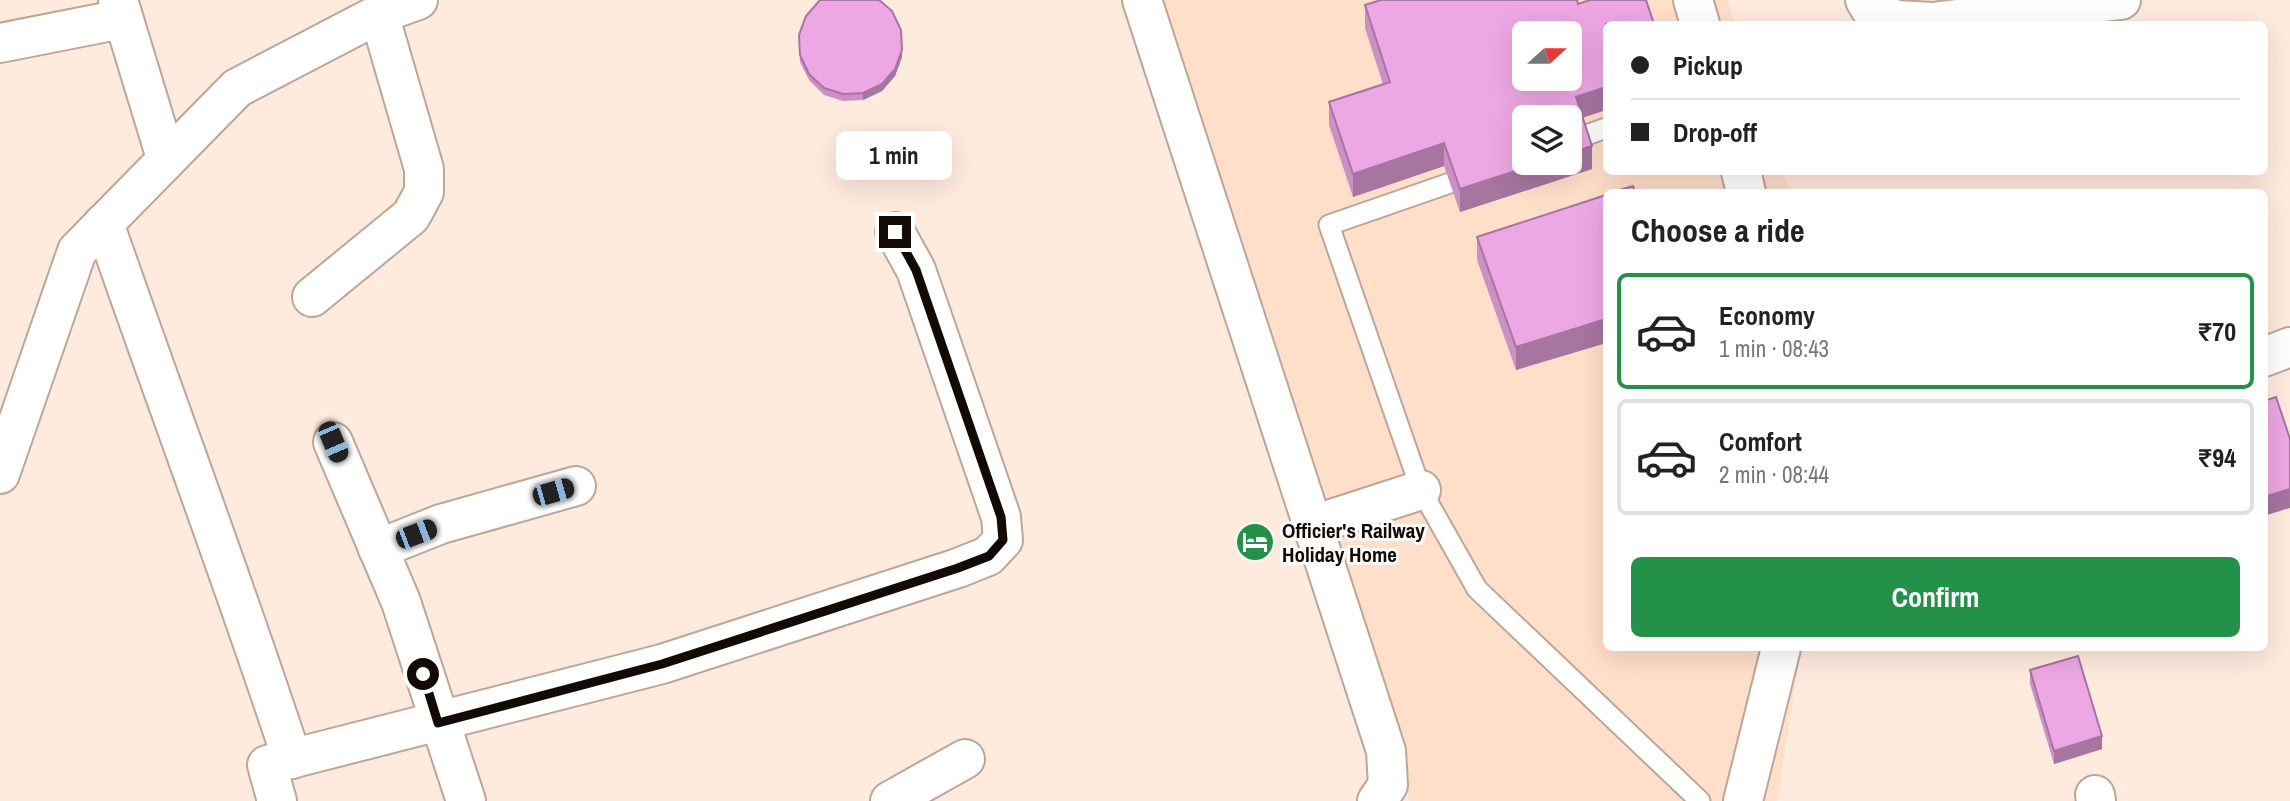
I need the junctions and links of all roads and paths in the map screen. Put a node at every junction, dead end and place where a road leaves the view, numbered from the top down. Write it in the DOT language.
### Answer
graph roads {
  1 [pos="418,0"];
  2 [pos="1143,0"];
  3 [pos="1693,0"];
  4 [pos="1865,0"];
  5 [pos="2121,0"];
  6 [pos="120,10"];
  7 [pos="379,15"];
  8 [pos="1699,21"];
  9 [pos="1914,21"];
  10 [pos="1941,21"];
  11 [pos="0,43"];
  12 [pos="1603,129"];
  13 [pos="1582,137"];
  14 [pos="166,158"];
  15 [pos="1450,183"];
  16 [pos="104,223"];
  17 [pos="895,232"];
  18 [pos="312,297"];
  19 [pos="2290,347"];
  20 [pos="2268,355"];
  21 [pos="333,442"];
  22 [pos="0,474"];
  23 [pos="576,486"];
  24 [pos="1421,490"];
  25 [pos="1313,525"];
  26 [pos="378,548"];
  27 [pos="1780,651"];
  28 [pos="438,723"];
  29 [pos="965,758"];
  30 [pos="292,759"];
  31 [pos="277,801"];
  32 [pos="466,801"];
  33 [pos="890,801"];
  34 [pos="1377,801"];
  35 [pos="1700,801"];
  36 [pos="1743,801"];
  1 -- 7 [label="street"];
  2 -- 25 [label="street"];
  3 -- 8 [label="street"];
  4 -- 9 [label="street"];
  5 -- 10 [label="street"];
  6 -- 11 [label="street"];
  6 -- 14 [label="street"];
  7 -- 14 [label="street"];
  7 -- 18 [label="street"];
  12 -- 13 [label="lane"];
  14 -- 16 [label="street"];
  15 -- 24 [label="lane"];
  16 -- 22 [label="street"];
  16 -- 30 [label="street"];
  17 -- 28 [label="street"];
  19 -- 20 [label="street"];
  21 -- 26 [label="street"];
  23 -- 26 [label="street"];
  24 -- 25 [label="street"];
  24 -- 35 [label="lane"];
  25 -- 34 [label="street"];
  26 -- 28 [label="street"];
  27 -- 36 [label="street"];
  28 -- 30 [label="street"];
  28 -- 32 [label="street"];
  29 -- 33 [label="street"];
  30 -- 31 [label="street"];
}
